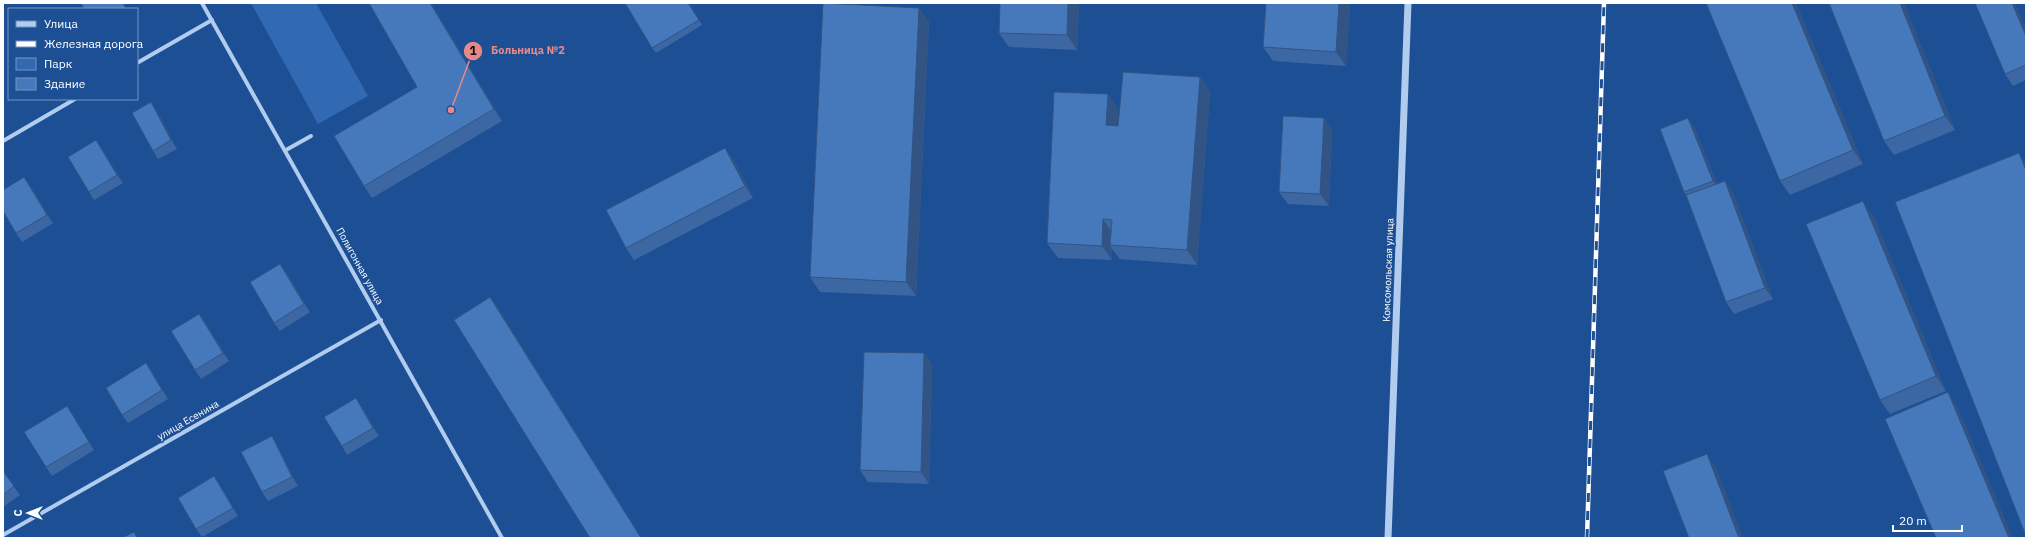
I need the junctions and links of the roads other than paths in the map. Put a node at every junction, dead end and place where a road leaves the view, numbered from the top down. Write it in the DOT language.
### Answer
graph roads {
  1 [pos="202,3"];
  2 [pos="1408,3"];
  3 [pos="212,20"];
  4 [pos="138,62"];
  5 [pos="73,100"];
  6 [pos="311,136"];
  7 [pos="3,141"];
  8 [pos="286,150"];
  9 [pos="381,320"];
  10 [pos="3,535"];
  11 [pos="502,538"];
  12 [pos="1388,538"];
  1 -- 3 [label="street, Полигонная улица"];
  2 -- 12 [label="street, Комсомольская улица"];
  3 -- 4 [label="street"];
  3 -- 8 [label="street, Полигонная улица"];
  5 -- 7 [label="street"];
  6 -- 8 [label="street"];
  8 -- 9 [label="street, Полигонная улица"];
  9 -- 10 [label="street, улица Есенина"];
  9 -- 11 [label="street, Полигонная улица"];
}
